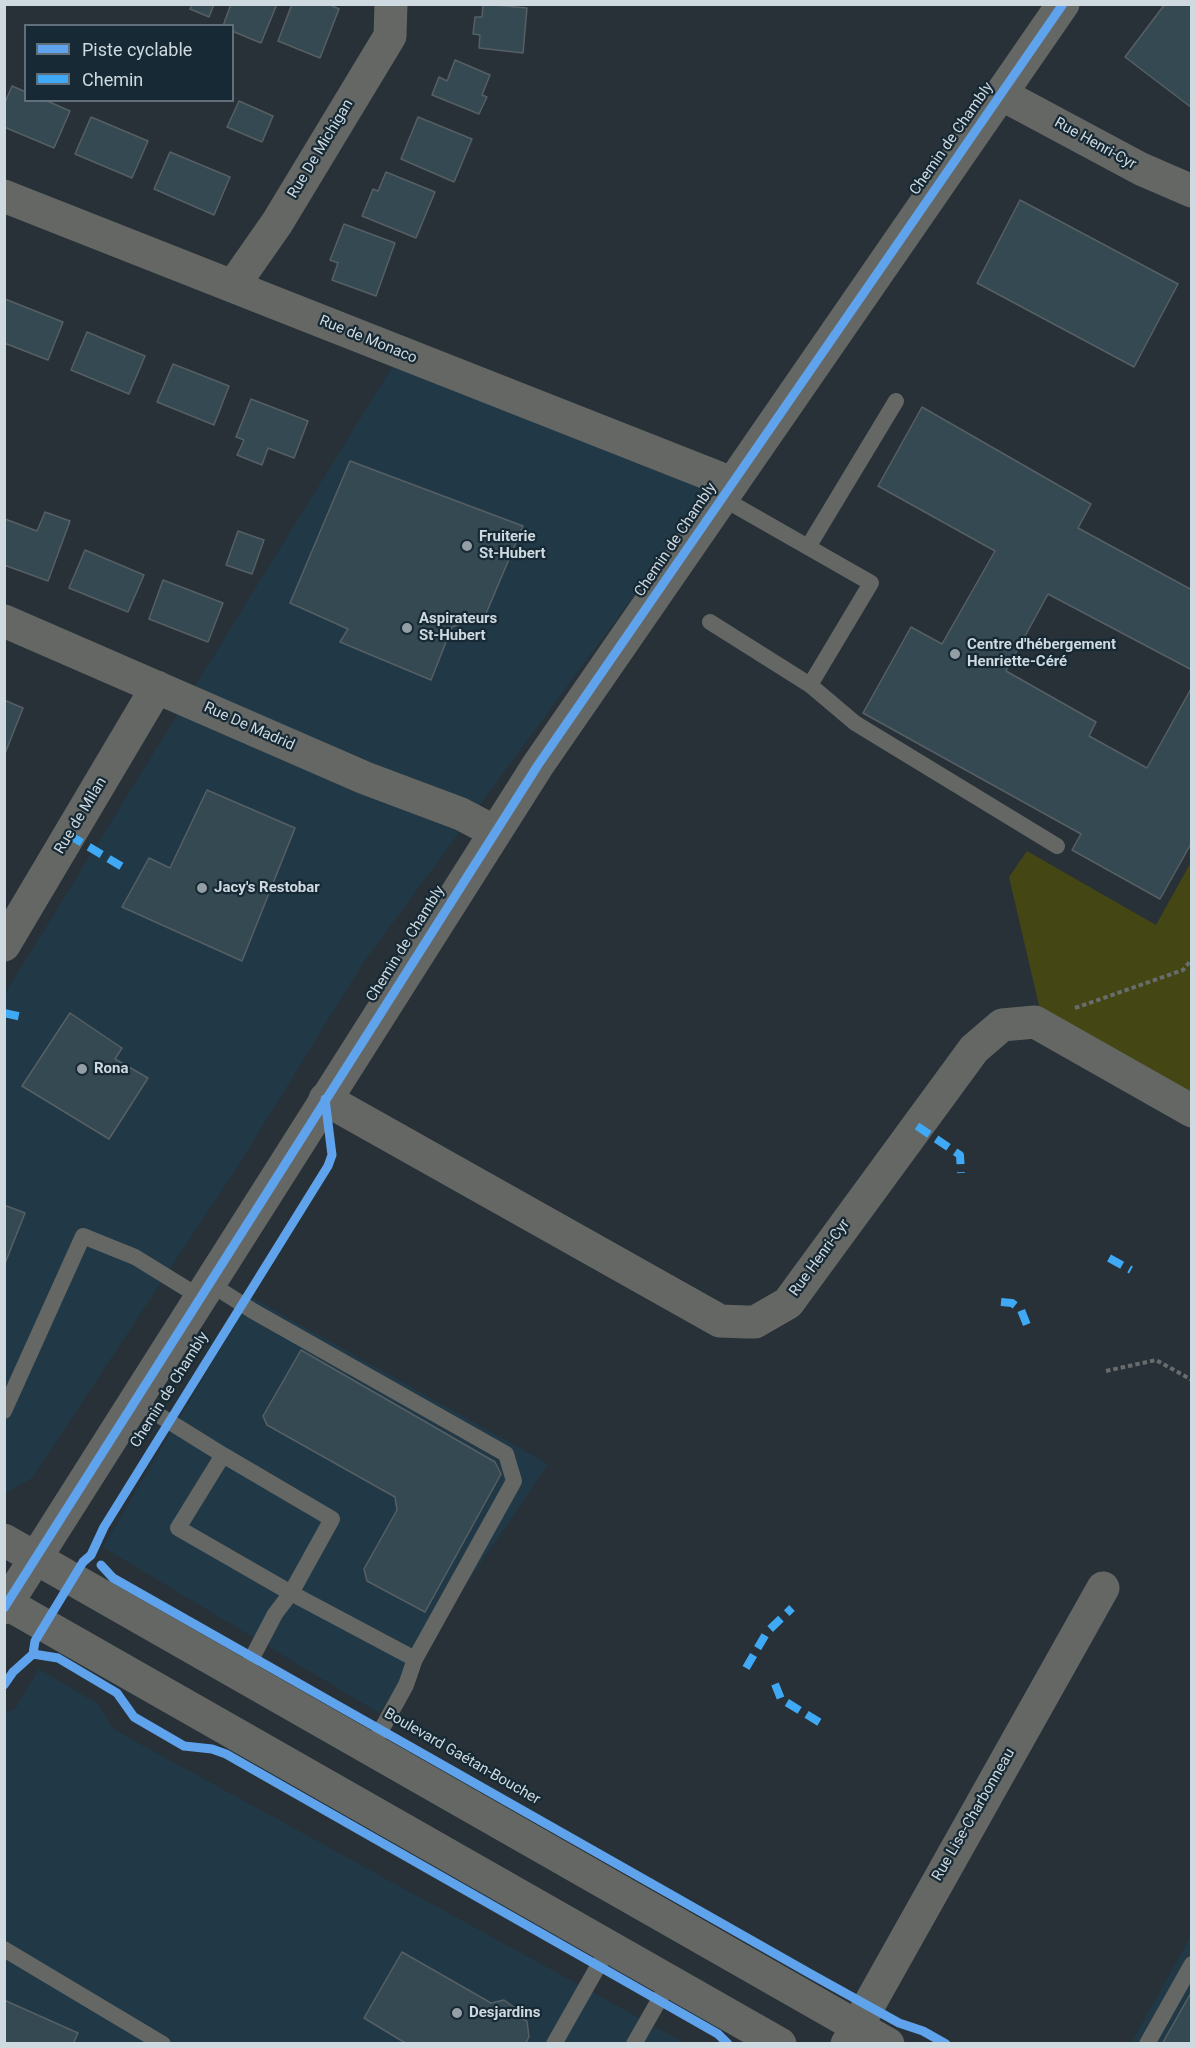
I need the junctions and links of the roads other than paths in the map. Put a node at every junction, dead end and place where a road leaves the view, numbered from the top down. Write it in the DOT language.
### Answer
graph roads {
  1 [pos="391,4"];
  2 [pos="1063,4"];
  3 [pos="1001,94"];
  4 [pos="1191,191"];
  5 [pos="4,196"];
  6 [pos="233,286"];
  7 [pos="896,401"];
  8 [pos="727,490"];
  9 [pos="808,547"];
  10 [pos="4,621"];
  11 [pos="710,622"];
  12 [pos="810,685"];
  13 [pos="157,687"];
  14 [pos="495,832"];
  15 [pos="1057,846"];
  16 [pos="4,945"];
  17 [pos="325,1099"];
  18 [pos="1191,1111"];
  19 [pos="205,1290"];
  20 [pos="136,1401"];
  21 [pos="4,1412"];
  22 [pos="223,1455"];
  23 [pos="4,1540"];
  24 [pos="35,1558"];
  25 [pos="1103,1588"];
  26 [pos="291,1593"];
  27 [pos="6,1605"];
  28 [pos="415,1659"];
  29 [pos="242,1677"];
  30 [pos="370,1750"];
  31 [pos="609,1947"];
  32 [pos="4,1949"];
  33 [pos="1191,1964"];
  34 [pos="670,1981"];
  35 [pos="852,2035"];
  36 [pos="163,2043"];
  37 [pos="554,2043"];
  38 [pos="634,2043"];
  39 [pos="780,2043"];
  40 [pos="888,2043"];
  41 [pos="1147,2043"];
  1 -- 6 [label="street, Rue De Michigan"];
  2 -- 3 [label="street, Chemin de Chambly"];
  3 -- 4 [label="street, Rue Henri-Cyr"];
  3 -- 8 [label="street, Chemin de Chambly"];
  5 -- 6 [label="street, Rue de Monaco"];
  6 -- 8 [label="street, Rue de Monaco"];
  7 -- 9 [label="lane"];
  8 -- 9 [label="lane"];
  8 -- 14 [label="street, Chemin de Chambly"];
  9 -- 12 [label="lane"];
  10 -- 13 [label="street, Rue De Madrid"];
  11 -- 12 [label="lane"];
  12 -- 15 [label="lane"];
  13 -- 14 [label="street, Rue De Madrid"];
  13 -- 16 [label="street, Rue de Milan"];
  14 -- 17 [label="street, Chemin de Chambly"];
  17 -- 18 [label="street, Rue Henri-Cyr"];
  17 -- 19 [label="street, Chemin de Chambly"];
  19 -- 20 [label="street, Chemin de Chambly"];
  19 -- 21 [label="lane"];
  19 -- 28 [label="lane"];
  20 -- 22 [label="lane"];
  20 -- 24 [label="street, Chemin de Chambly"];
  22 -- 26 [label="lane"];
  22 -- 26 [label="lane"];
  23 -- 24 [label="street"];
  24 -- 27 [label="street, Chemin de Chambly"];
  24 -- 29 [label="street"];
  25 -- 35 [label="street, Rue Lise-Charbonneau"];
  26 -- 28 [label="lane"];
  26 -- 29 [label="lane"];
  27 -- 31 [label="street"];
  28 -- 30 [label="lane"];
  29 -- 30 [label="street"];
  30 -- 35 [label="street"];
  31 -- 34 [label="street"];
  31 -- 37 [label="lane"];
  32 -- 36 [label="lane"];
  33 -- 41 [label="lane"];
  34 -- 38 [label="lane"];
  34 -- 39 [label="street"];
  35 -- 40 [label="street"];
}
